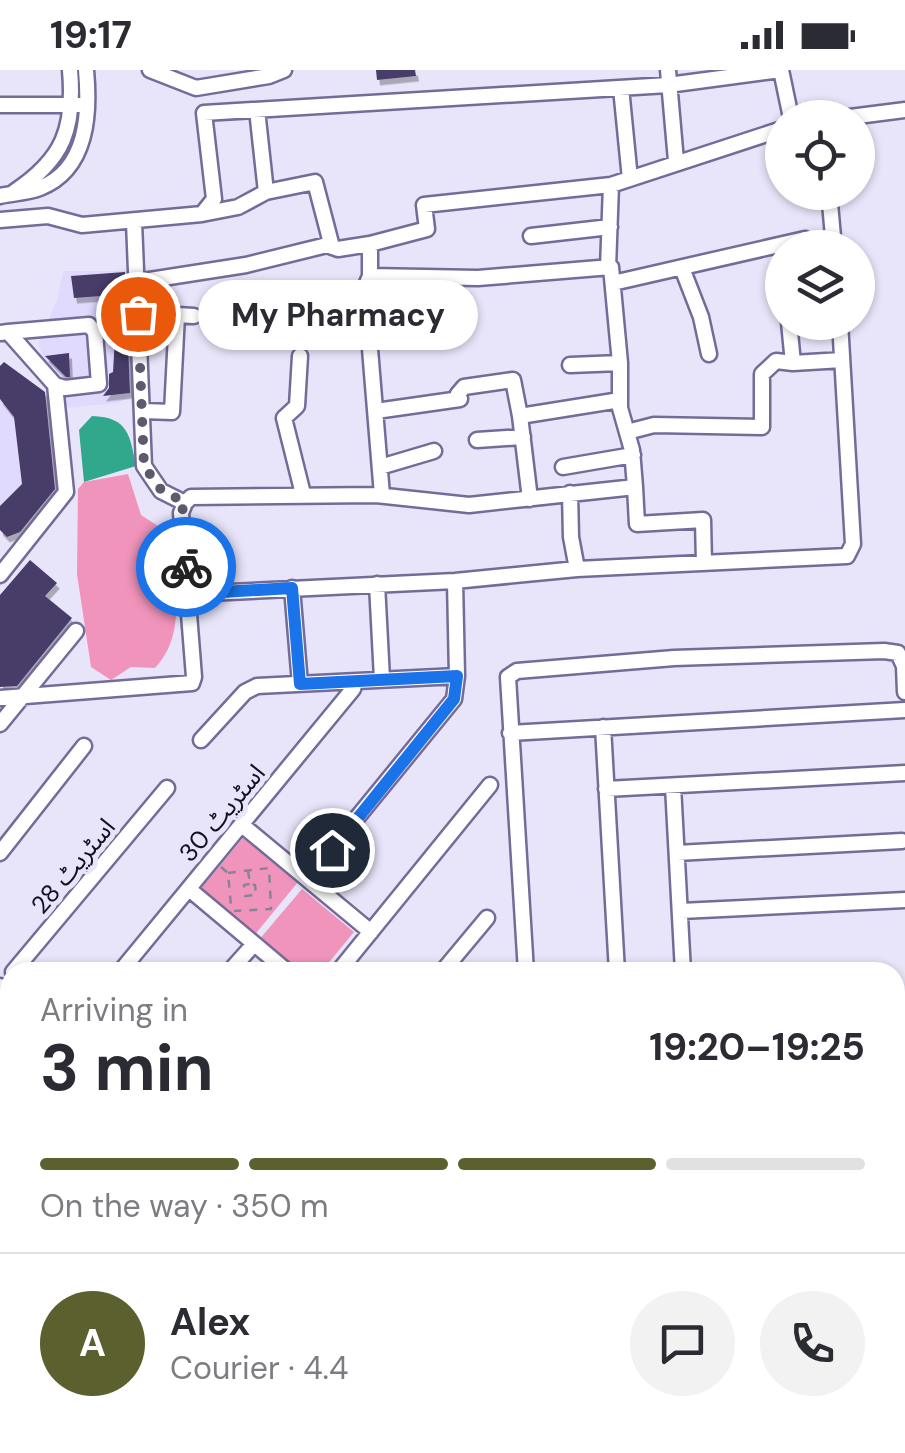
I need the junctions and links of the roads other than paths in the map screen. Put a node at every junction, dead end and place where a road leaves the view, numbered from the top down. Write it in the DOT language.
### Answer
graph roads {
  1 [pos="70,70"];
  2 [pos="86,70"];
  3 [pos="150,70"];
  4 [pos="284,70"];
  5 [pos="668,77"];
  6 [pos="621,88"];
  7 [pos="788,100"];
  8 [pos="0,104"];
  9 [pos="81,105"];
  10 [pos="257,110"];
  11 [pos="905,110"];
  12 [pos="875,114"];
  13 [pos="765,134"];
  14 [pos="676,162"];
  15 [pos="630,178"];
  16 [pos="611,185"];
  17 [pos="266,192"];
  18 [pos="7,194"];
  19 [pos="202,214"];
  20 [pos="0,220"];
  21 [pos="134,222"];
  22 [pos="610,227"];
  23 [pos="531,236"];
  24 [pos="370,244"];
  25 [pos="332,247"];
  26 [pos="765,248"];
  27 [pos="682,268"];
  28 [pos="611,275"];
  29 [pos="370,276"];
  30 [pos="137,282"];
  31 [pos="367,315"];
  32 [pos="194,316"];
  33 [pos="324,316"];
  34 [pos="4,332"];
  35 [pos="791,340"];
  36 [pos="841,340"];
  37 [pos="709,354"];
  38 [pos="300,356"];
  39 [pos="842,360"];
  40 [pos="793,363"];
  41 [pos="620,364"];
  42 [pos="570,365"];
  43 [pos="54,385"];
  44 [pos="620,400"];
  45 [pos="143,410"];
  46 [pos="376,411"];
  47 [pos="520,416"];
  48 [pos="627,432"];
  49 [pos="523,437"];
  50 [pos="477,440"];
  51 [pos="434,451"];
  52 [pos="632,455"];
  53 [pos="380,467"];
  54 [pos="563,467"];
  55 [pos="636,487"];
  56 [pos="570,493"];
  57 [pos="303,494"];
  58 [pos="382,495"];
  59 [pos="530,499"];
  60 [pos="185,502"];
  61 [pos="6,560"];
  62 [pos="704,563"];
  63 [pos="578,569"];
  64 [pos="0,574"];
  65 [pos="455,581"];
  66 [pos="378,584"];
  67 [pos="292,588"];
  68 [pos="188,594"];
  69 [pos="76,631"];
  70 [pos="457,676"];
  71 [pos="382,680"];
  72 [pos="355,682"];
  73 [pos="300,684"];
  74 [pos="905,692"];
  75 [pos="22,696"];
  76 [pos="0,698"];
  77 [pos="905,710"];
  78 [pos="0,724"];
  79 [pos="602,727"];
  80 [pos="510,733"];
  81 [pos="201,740"];
  82 [pos="84,746"];
  83 [pos="905,773"];
  84 [pos="490,785"];
  85 [pos="673,786"];
  86 [pos="167,788"];
  87 [pos="606,790"];
  88 [pos="242,825"];
  89 [pos="904,840"];
  90 [pos="0,853"];
  91 [pos="677,853"];
  92 [pos="307,880"];
  93 [pos="189,889"];
  94 [pos="905,900"];
  95 [pos="681,912"];
  96 [pos="487,918"];
  97 [pos="371,932"];
  98 [pos="254,944"];
  99 [pos="24,962"];
  100 [pos="128,962"];
  101 [pos="239,962"];
  102 [pos="276,962"];
  103 [pos="346,962"];
  104 [pos="450,962"];
  105 [pos="525,962"];
  106 [pos="616,962"];
  107 [pos="683,962"];
  1 -- 9 [label="street"];
  2 -- 9 [label="street"];
  3 -- 4 [label="street"];
  5 -- 6 [label="street"];
  5 -- 7 [label="street"];
  5 -- 14 [label="street"];
  6 -- 10 [label="street"];
  6 -- 15 [label="street"];
  8 -- 9 [label="street"];
  9 -- 18 [label="street"];
  10 -- 17 [label="street"];
  10 -- 19 [label="street"];
  11 -- 12 [label="street"];
  13 -- 14 [label="street"];
  14 -- 15 [label="street"];
  15 -- 16 [label="street"];
  16 -- 22 [label="street"];
  16 -- 24 [label="street"];
  17 -- 19 [label="street"];
  17 -- 25 [label="street"];
  19 -- 21 [label="street"];
  20 -- 21 [label="street"];
  21 -- 30 [label="street"];
  22 -- 23 [label="street"];
  22 -- 28 [label="street"];
  24 -- 25 [label="street"];
  24 -- 29 [label="street"];
  25 -- 30 [label="street"];
  26 -- 27 [label="street"];
  27 -- 28 [label="street"];
  27 -- 37 [label="street"];
  28 -- 29 [label="street"];
  28 -- 41 [label="street"];
  29 -- 31 [label="street"];
  30 -- 45 [label="street"];
  31 -- 33 [label="street"];
  31 -- 46 [label="street"];
  32 -- 45 [label="street"];
  34 -- 43 [label="street"];
  34 -- 43 [label="street"];
  35 -- 40 [label="street"];
  36 -- 39 [label="street"];
  38 -- 57 [label="street"];
  39 -- 40 [label="street"];
  39 -- 62 [label="street"];
  40 -- 48 [label="street"];
  41 -- 42 [label="street"];
  41 -- 44 [label="street"];
  43 -- 61 [label="street"];
  44 -- 47 [label="street"];
  44 -- 48 [label="street"];
  45 -- 60 [label="street"];
  46 -- 47 [label="street"];
  46 -- 53 [label="street"];
  47 -- 49 [label="street"];
  48 -- 52 [label="street"];
  49 -- 50 [label="street"];
  49 -- 59 [label="street"];
  51 -- 53 [label="street"];
  52 -- 54 [label="street"];
  52 -- 55 [label="street"];
  53 -- 58 [label="street"];
  55 -- 56 [label="street"];
  55 -- 62 [label="street"];
  56 -- 59 [label="street"];
  56 -- 63 [label="street"];
  57 -- 58 [label="street"];
  57 -- 60 [label="street"];
  58 -- 59 [label="street"];
  60 -- 68 [label="street"];
  61 -- 64 [label="street"];
  62 -- 63 [label="street"];
  63 -- 65 [label="street"];
  65 -- 66 [label="street"];
  65 -- 70 [label="street"];
  66 -- 67 [label="street"];
  66 -- 71 [label="street"];
  67 -- 68 [label="street"];
  67 -- 73 [label="street"];
  68 -- 75 [label="street"];
  69 -- 75 [label="street"];
  70 -- 71 [label="street"];
  70 -- 92 [label="street"];
  71 -- 72 [label="street"];
  72 -- 73 [label="street"];
  72 -- 88 [label="street, اسٹریٹ 30"];
  73 -- 81 [label="street"];
  74 -- 80 [label="street"];
  75 -- 76 [label="street"];
  75 -- 78 [label="street"];
  77 -- 79 [label="street"];
  79 -- 80 [label="street"];
  79 -- 87 [label="street"];
  80 -- 105 [label="street"];
  82 -- 90 [label="street"];
  83 -- 85 [label="street"];
  84 -- 97 [label="street"];
  85 -- 87 [label="street"];
  85 -- 91 [label="street"];
  86 -- 99 [label="street, اسٹریٹ 28"];
  87 -- 106 [label="street"];
  88 -- 92 [label="street"];
  88 -- 93 [label="street, اسٹریٹ 30"];
  89 -- 91 [label="street"];
  91 -- 95 [label="street"];
  92 -- 97 [label="street"];
  93 -- 98 [label="street"];
  93 -- 100 [label="street, اسٹریٹ 30"];
  94 -- 95 [label="street"];
  95 -- 107 [label="street"];
  96 -- 104 [label="street"];
  97 -- 103 [label="street"];
  98 -- 101 [label="street"];
  98 -- 102 [label="street"];
}
